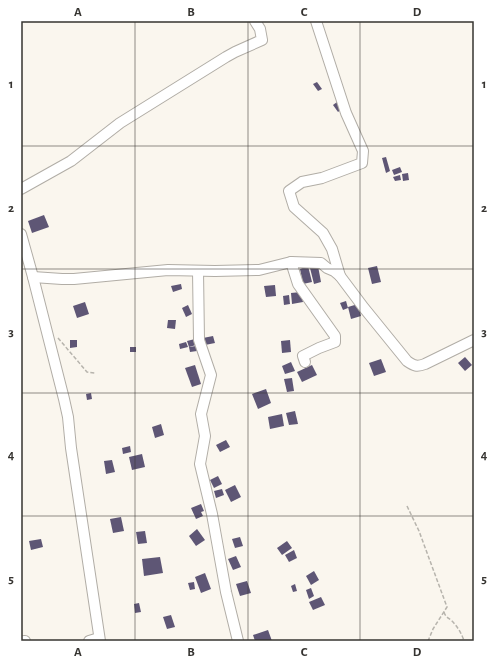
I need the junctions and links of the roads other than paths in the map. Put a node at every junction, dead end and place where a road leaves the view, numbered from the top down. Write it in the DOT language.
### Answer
graph roads {
  1 [pos="255,21"];
  2 [pos="316,21"];
  3 [pos="21,189"];
  4 [pos="21,234"];
  5 [pos="291,262"];
  6 [pos="198,271"];
  7 [pos="340,276"];
  8 [pos="33,277"];
  9 [pos="474,340"];
  10 [pos="305,362"];
  11 [pos="99,639"];
  12 [pos="89,641"];
  13 [pos="238,641"];
  1 -- 3 [label="street"];
  2 -- 7 [label="street"];
  4 -- 8 [label="street"];
  5 -- 6 [label="street"];
  5 -- 7 [label="street"];
  5 -- 10 [label="street"];
  6 -- 8 [label="street"];
  6 -- 13 [label="street"];
  7 -- 9 [label="street"];
  8 -- 11 [label="street"];
  11 -- 12 [label="street"];
}
